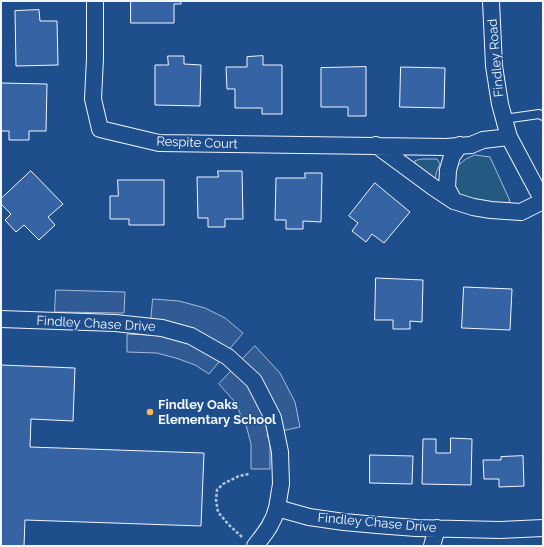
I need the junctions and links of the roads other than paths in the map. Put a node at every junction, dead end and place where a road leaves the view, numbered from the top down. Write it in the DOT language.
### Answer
graph roads {
  1 [pos="95,1"];
  2 [pos="491,1"];
  3 [pos="543,116"];
  4 [pos="504,119"];
  5 [pos="509,137"];
  6 [pos="376,146"];
  7 [pos="460,146"];
  8 [pos="454,201"];
  9 [pos="543,201"];
  10 [pos="1,319"];
  11 [pos="277,508"];
  12 [pos="437,528"];
  13 [pos="543,528"];
  14 [pos="251,544"];
  15 [pos="432,546"];
  1 -- 6 [label="street, Respite Court"];
  2 -- 4 [label="street, Findley Road"];
  3 -- 4 [label="lane"];
  4 -- 5 [label="street, Findley Road"];
  5 -- 7 [label="street, Respite Court"];
  5 -- 9 [label="street, Findley Road"];
  6 -- 7 [label="street, Respite Court"];
  6 -- 8 [label="street"];
  7 -- 8 [label="street"];
  8 -- 9 [label="street"];
  10 -- 11 [label="street, Findley Chase Drive"];
  11 -- 12 [label="street, Findley Chase Drive"];
  11 -- 14 [label="street"];
  12 -- 13 [label="street, Findley Chase Drive"];
  12 -- 15 [label="street"];
}
